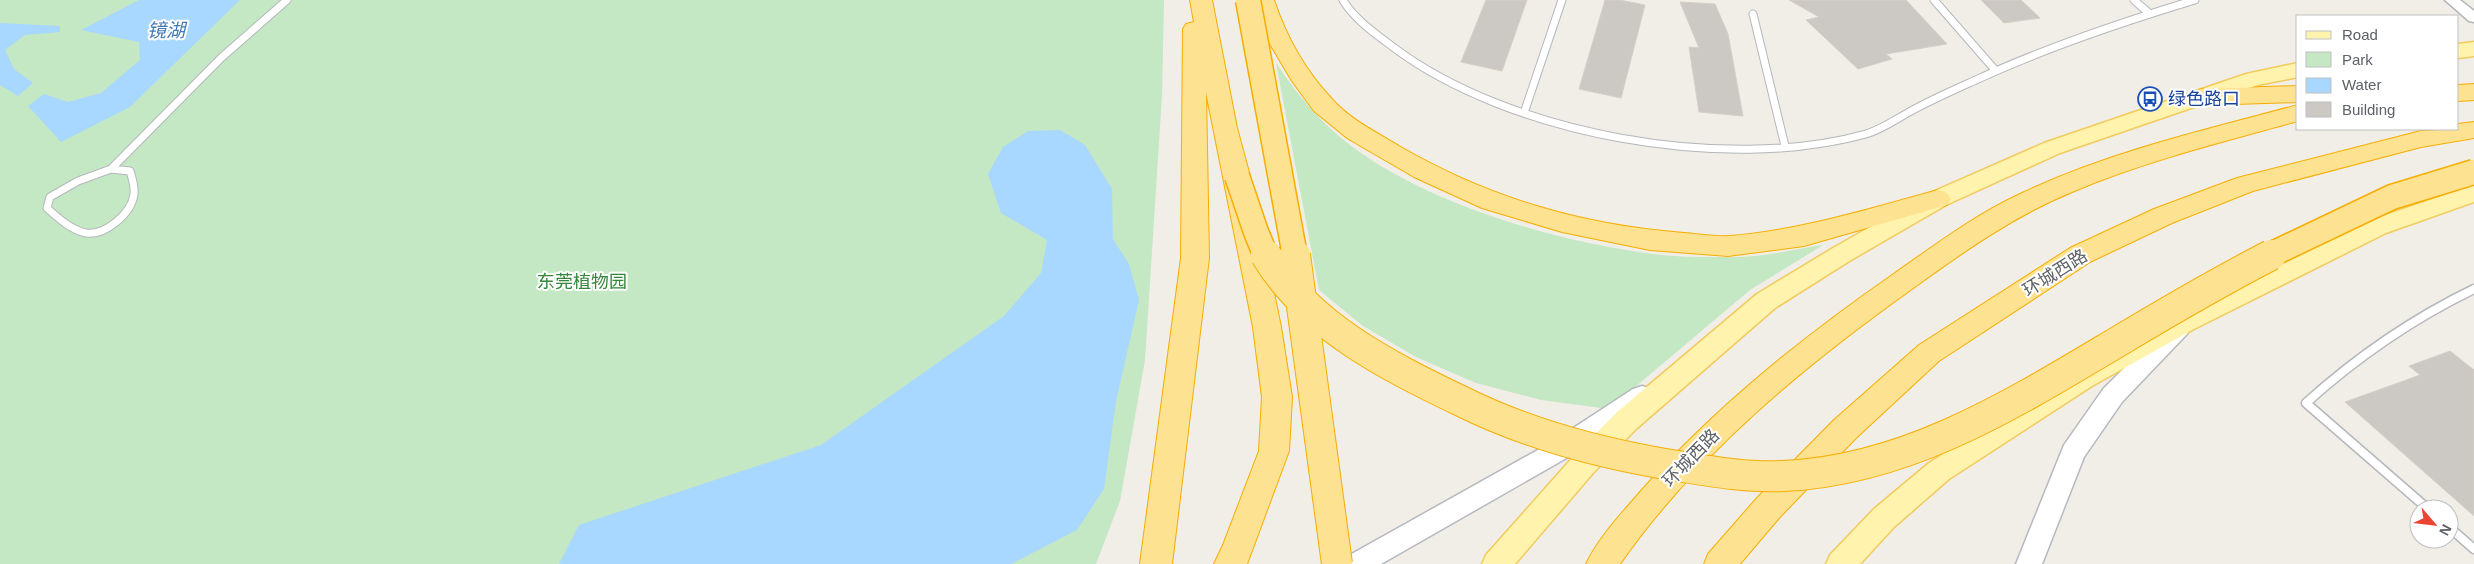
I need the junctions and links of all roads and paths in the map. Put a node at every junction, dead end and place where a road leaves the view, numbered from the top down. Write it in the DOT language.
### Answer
graph roads {
  1 [pos="287,0"];
  2 [pos="1194,0"];
  3 [pos="1201,0"];
  4 [pos="1248,0"];
  5 [pos="1263,0"];
  6 [pos="1343,0"];
  7 [pos="1562,0"];
  8 [pos="1934,0"];
  9 [pos="2134,0"];
  10 [pos="2195,0"];
  11 [pos="2452,0"];
  12 [pos="1753,14"];
  13 [pos="2150,14"];
  14 [pos="2474,18"];
  15 [pos="2474,49"];
  16 [pos="2459,51"];
  17 [pos="2296,70"];
  18 [pos="1996,71"];
  19 [pos="2474,92"];
  20 [pos="2459,93"];
  21 [pos="2296,94"];
  22 [pos="2203,97"];
  23 [pos="1524,113"];
  24 [pos="2296,114"];
  25 [pos="2474,130"];
  26 [pos="1785,146"];
  27 [pos="111,169"];
  28 [pos="2474,172"];
  29 [pos="1237,176"];
  30 [pos="2474,193"];
  31 [pos="1938,199"];
  32 [pos="2474,289"];
  33 [pos="2185,322"];
  34 [pos="1693,362"];
  35 [pos="2416,499"];
  36 [pos="2459,536"];
  37 [pos="2474,549"];
  38 [pos="1156,564"];
  39 [pos="1230,564"];
  40 [pos="1337,564"];
  41 [pos="1357,564"];
  42 [pos="1497,564"];
  43 [pos="1602,564"];
  44 [pos="1720,564"];
  45 [pos="1841,564"];
  46 [pos="2029,564"];
  1 -- 27 [label="lane"];
  2 -- 38 [label="highway"];
  3 -- 29 [label="highway"];
  4 -- 40 [label="highway, bridge"];
  5 -- 31 [label="highway"];
  6 -- 23 [label="lane"];
  7 -- 23 [label="lane"];
  8 -- 18 [label="lane"];
  9 -- 13 [label="lane"];
  10 -- 13 [label="lane"];
  11 -- 14 [label="street"];
  12 -- 26 [label="lane"];
  13 -- 18 [label="lane"];
  15 -- 16 [label="main road"];
  17 -- 22 [label="main road"];
  18 -- 26 [label="lane"];
  19 -- 20 [label="highway"];
  21 -- 22 [label="highway"];
  22 -- 31 [label="main road"];
  23 -- 26 [label="lane"];
  24 -- 43 [label="highway, 环城西路"];
  25 -- 44 [label="highway, 环城西路"];
  27 -- 27 [label="lane"];
  28 -- 29 [label="highway, bridge"];
  29 -- 39 [label="highway"];
  30 -- 33 [label="main road"];
  31 -- 34 [label="main road"];
  32 -- 35 [label="lane"];
  33 -- 45 [label="main road"];
  33 -- 46 [label="main road"];
  34 -- 41 [label="main road"];
  34 -- 42 [label="main road"];
  36 -- 37 [label="lane"];
}
